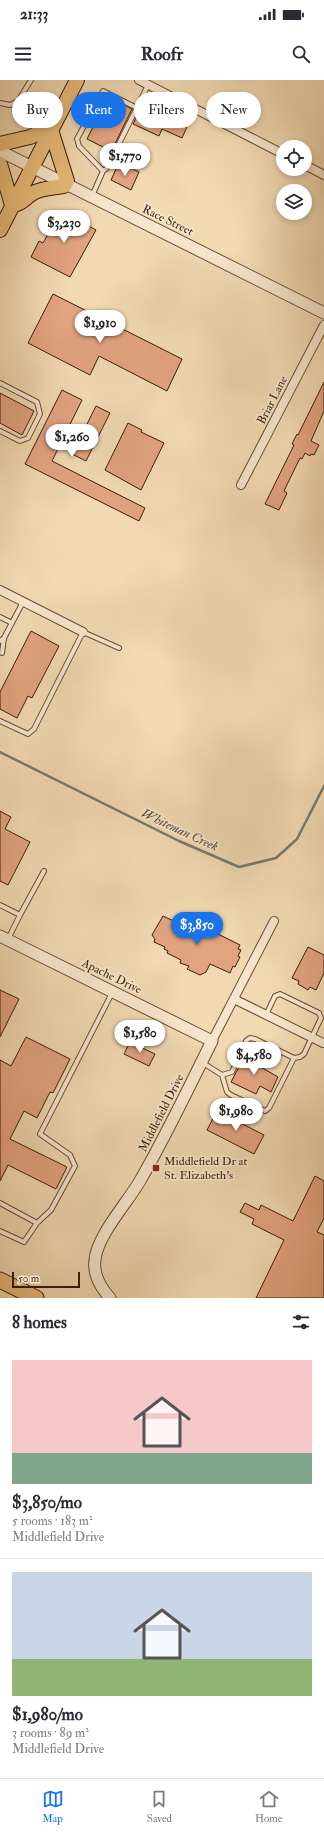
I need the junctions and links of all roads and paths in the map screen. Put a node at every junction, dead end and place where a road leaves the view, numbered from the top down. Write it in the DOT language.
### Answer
graph roads {
  1 [pos="31,80"];
  2 [pos="77,80"];
  3 [pos="139,80"];
  4 [pos="148,85"];
  5 [pos="145,92"];
  6 [pos="66,101"];
  7 [pos="0,103"];
  8 [pos="71,104"];
  9 [pos="134,114"];
  10 [pos="83,128"];
  11 [pos="51,130"];
  12 [pos="0,144"];
  13 [pos="0,150"];
  14 [pos="276,150"];
  15 [pos="0,164"];
  16 [pos="32,166"];
  17 [pos="312,169"];
  18 [pos="103,171"];
  19 [pos="324,175"];
  20 [pos="66,184"];
  21 [pos="91,197"];
  22 [pos="12,205"];
  23 [pos="0,230"];
  24 [pos="324,313"];
  25 [pos="324,325"];
  26 [pos="0,383"];
  27 [pos="0,431"];
  28 [pos="241,485"];
  29 [pos="0,590"];
  30 [pos="23,602"];
  31 [pos="0,617"];
  32 [pos="12,623"];
  33 [pos="83,632"];
  34 [pos="2,640"];
  35 [pos="119,648"];
  36 [pos="2,653"];
  37 [pos="0,721"];
  38 [pos="44,871"];
  39 [pos="0,905"];
  40 [pos="20,915"];
  41 [pos="274,921"];
  42 [pos="4,938"];
  43 [pos="113,991"];
  44 [pos="234,999"];
  45 [pos="266,1015"];
  46 [pos="312,1037"];
  47 [pos="212,1041"];
  48 [pos="323,1043"];
  49 [pos="294,1058"];
  50 [pos="202,1062"];
  51 [pos="222,1075"];
  52 [pos="0,1203"];
  53 [pos="37,1223"];
  54 [pos="0,1231"];
  55 [pos="0,1280"];
  56 [pos="36,1298"];
  57 [pos="110,1298"];
  1 -- 7 [label="lane"];
  2 -- 6 [label="highway"];
  3 -- 4 [label="street"];
  4 -- 5 [label="lane"];
  4 -- 14 [label="street"];
  6 -- 8 [label="lane"];
  6 -- 11 [label="highway"];
  9 -- 18 [label="lane"];
  10 -- 18 [label="lane"];
  11 -- 12 [label="highway"];
  11 -- 16 [label="highway"];
  11 -- 20 [label="highway"];
  13 -- 16 [label="street, Race Street"];
  15 -- 22 [label="highway"];
  16 -- 20 [label="street, Race Street"];
  16 -- 22 [label="highway"];
  17 -- 19 [label="street"];
  18 -- 21 [label="lane"];
  20 -- 21 [label="street, Race Street"];
  20 -- 22 [label="highway"];
  21 -- 24 [label="street, Race Street"];
  22 -- 23 [label="highway"];
  25 -- 28 [label="street, Briar Lane"];
  26 -- 27 [label="lane"];
  29 -- 30 [label="street"];
  30 -- 32 [label="lane"];
  30 -- 33 [label="street"];
  31 -- 32 [label="lane"];
  32 -- 34 [label="lane"];
  33 -- 35 [label="lane"];
  33 -- 37 [label="lane"];
  34 -- 36 [label="lane"];
  38 -- 40 [label="lane"];
  39 -- 40 [label="lane"];
  40 -- 42 [label="lane"];
  41 -- 44 [label="street, Middlefield Drive"];
  42 -- 43 [label="street, Apache Drive"];
  43 -- 47 [label="street, Apache Drive"];
  43 -- 53 [label="lane"];
  44 -- 45 [label="street"];
  44 -- 47 [label="street, Middlefield Drive"];
  45 -- 46 [label="street"];
  45 -- 46 [label="lane"];
  46 -- 48 [label="street"];
  46 -- 49 [label="lane"];
  47 -- 50 [label="street, Middlefield Drive"];
  49 -- 51 [label="lane"];
  49 -- 51 [label="lane"];
  50 -- 51 [label="lane"];
  50 -- 57 [label="street, Middlefield Drive"];
  52 -- 53 [label="lane"];
  53 -- 54 [label="lane"];
  55 -- 56 [label="highway"];
}
